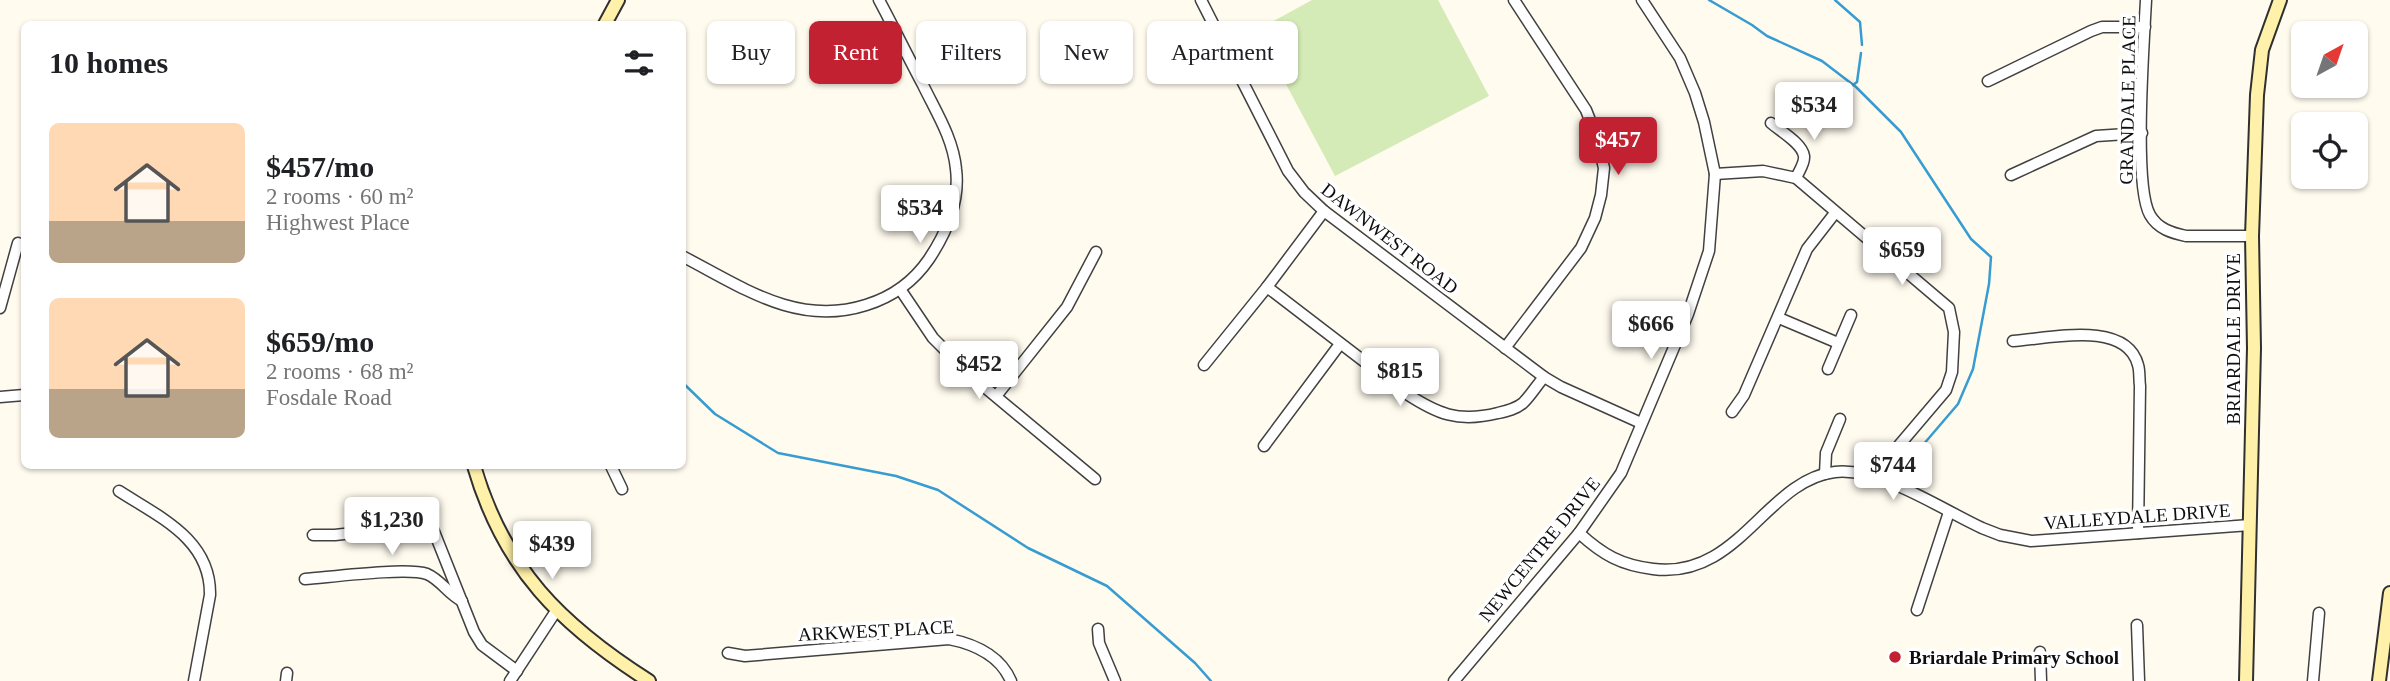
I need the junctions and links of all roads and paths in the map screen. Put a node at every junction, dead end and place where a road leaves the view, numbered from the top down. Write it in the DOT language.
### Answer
graph roads {
  1 [pos="618,0"];
  2 [pos="879,0"];
  3 [pos="1201,0"];
  4 [pos="1514,0"];
  5 [pos="1642,0"];
  6 [pos="2147,0"];
  7 [pos="2280,0"];
  8 [pos="607,21"];
  9 [pos="2145,27"];
  10 [pos="1988,81"];
  11 [pos="1771,123"];
  12 [pos="2142,133"];
  13 [pos="1715,174"];
  14 [pos="2011,174"];
  15 [pos="1796,178"];
  16 [pos="1324,211"];
  17 [pos="1835,213"];
  18 [pos="2252,236"];
  19 [pos="18,243"];
  20 [pos="1096,252"];
  21 [pos="686,258"];
  22 [pos="1267,287"];
  23 [pos="900,289"];
  24 [pos="0,308"];
  25 [pos="1851,315"];
  26 [pos="1779,318"];
  27 [pos="2013,341"];
  28 [pos="1838,343"];
  29 [pos="1340,344"];
  30 [pos="1505,348"];
  31 [pos="1204,365"];
  32 [pos="1828,369"];
  33 [pos="1544,377"];
  34 [pos="21,395"];
  35 [pos="997,395"];
  36 [pos="0,397"];
  37 [pos="1732,412"];
  38 [pos="1840,419"];
  39 [pos="1642,423"];
  40 [pos="1264,446"];
  41 [pos="475,469"];
  42 [pos="612,469"];
  43 [pos="1825,474"];
  44 [pos="1873,476"];
  45 [pos="1095,479"];
  46 [pos="622,489"];
  47 [pos="119,491"];
  48 [pos="425,509"];
  49 [pos="1950,512"];
  50 [pos="430,524"];
  51 [pos="2250,525"];
  52 [pos="1579,533"];
  53 [pos="2138,533"];
  54 [pos="313,535"];
  55 [pos="305,579"];
  56 [pos="2390,593"];
  57 [pos="462,601"];
  58 [pos="1917,610"];
  59 [pos="556,611"];
  60 [pos="2319,613"];
  61 [pos="2137,625"];
  62 [pos="1098,629"];
  63 [pos="2040,652"];
  64 [pos="728,653"];
  65 [pos="517,671"];
  66 [pos="194,681"];
  67 [pos="510,681"];
  68 [pos="649,681"];
  69 [pos="1011,681"];
  70 [pos="1115,681"];
  71 [pos="1454,681"];
  72 [pos="2041,681"];
  73 [pos="2138,681"];
  74 [pos="2246,681"];
  75 [pos="2313,681"];
  76 [pos="2379,681"];
  1 -- 8 [label="street"];
  2 -- 23 [label="street"];
  3 -- 16 [label="street, DAWNWEST ROAD"];
  4 -- 30 [label="street"];
  5 -- 13 [label="street, NEWCENTRE DRIVE"];
  6 -- 9 [label="street, GRANDALE PLACE"];
  7 -- 18 [label="street, BRIARDALE DRIVE"];
  9 -- 10 [label="street"];
  9 -- 12 [label="street, GRANDALE PLACE"];
  11 -- 15 [label="street"];
  12 -- 14 [label="street"];
  12 -- 18 [label="street, GRANDALE PLACE"];
  13 -- 15 [label="street"];
  13 -- 39 [label="street, NEWCENTRE DRIVE"];
  15 -- 17 [label="street"];
  16 -- 22 [label="street"];
  16 -- 30 [label="street, DAWNWEST ROAD"];
  17 -- 26 [label="street"];
  17 -- 44 [label="street"];
  18 -- 51 [label="street, BRIARDALE DRIVE"];
  19 -- 24 [label="street"];
  20 -- 35 [label="street"];
  21 -- 23 [label="street"];
  22 -- 29 [label="street"];
  22 -- 31 [label="street"];
  23 -- 35 [label="street"];
  25 -- 28 [label="street"];
  26 -- 28 [label="street"];
  26 -- 37 [label="street"];
  27 -- 53 [label="street"];
  28 -- 32 [label="street"];
  29 -- 33 [label="street"];
  29 -- 40 [label="street"];
  30 -- 33 [label="street, DAWNWEST ROAD"];
  33 -- 39 [label="street, DAWNWEST ROAD"];
  34 -- 36 [label="street"];
  35 -- 45 [label="street"];
  38 -- 43 [label="street"];
  39 -- 52 [label="street, NEWCENTRE DRIVE"];
  41 -- 59 [label="street"];
  42 -- 46 [label="street"];
  43 -- 44 [label="street, VALLEYDALE DRIVE"];
  43 -- 52 [label="street, VALLEYDALE DRIVE"];
  44 -- 49 [label="street, VALLEYDALE DRIVE"];
  47 -- 66 [label="street"];
  48 -- 50 [label="street"];
  49 -- 53 [label="street, VALLEYDALE DRIVE"];
  49 -- 58 [label="street"];
  50 -- 54 [label="street"];
  50 -- 57 [label="street"];
  51 -- 53 [label="street, VALLEYDALE DRIVE"];
  51 -- 74 [label="street, BRIARDALE DRIVE"];
  52 -- 71 [label="street, NEWCENTRE DRIVE"];
  55 -- 57 [label="street"];
  56 -- 76 [label="street"];
  57 -- 65 [label="street"];
  59 -- 65 [label="street"];
  59 -- 68 [label="street"];
  60 -- 75 [label="street"];
  61 -- 73 [label="street"];
  62 -- 70 [label="street"];
  63 -- 72 [label="street"];
  64 -- 69 [label="street, ARKWEST PLACE"];
  65 -- 67 [label="street"];
}
